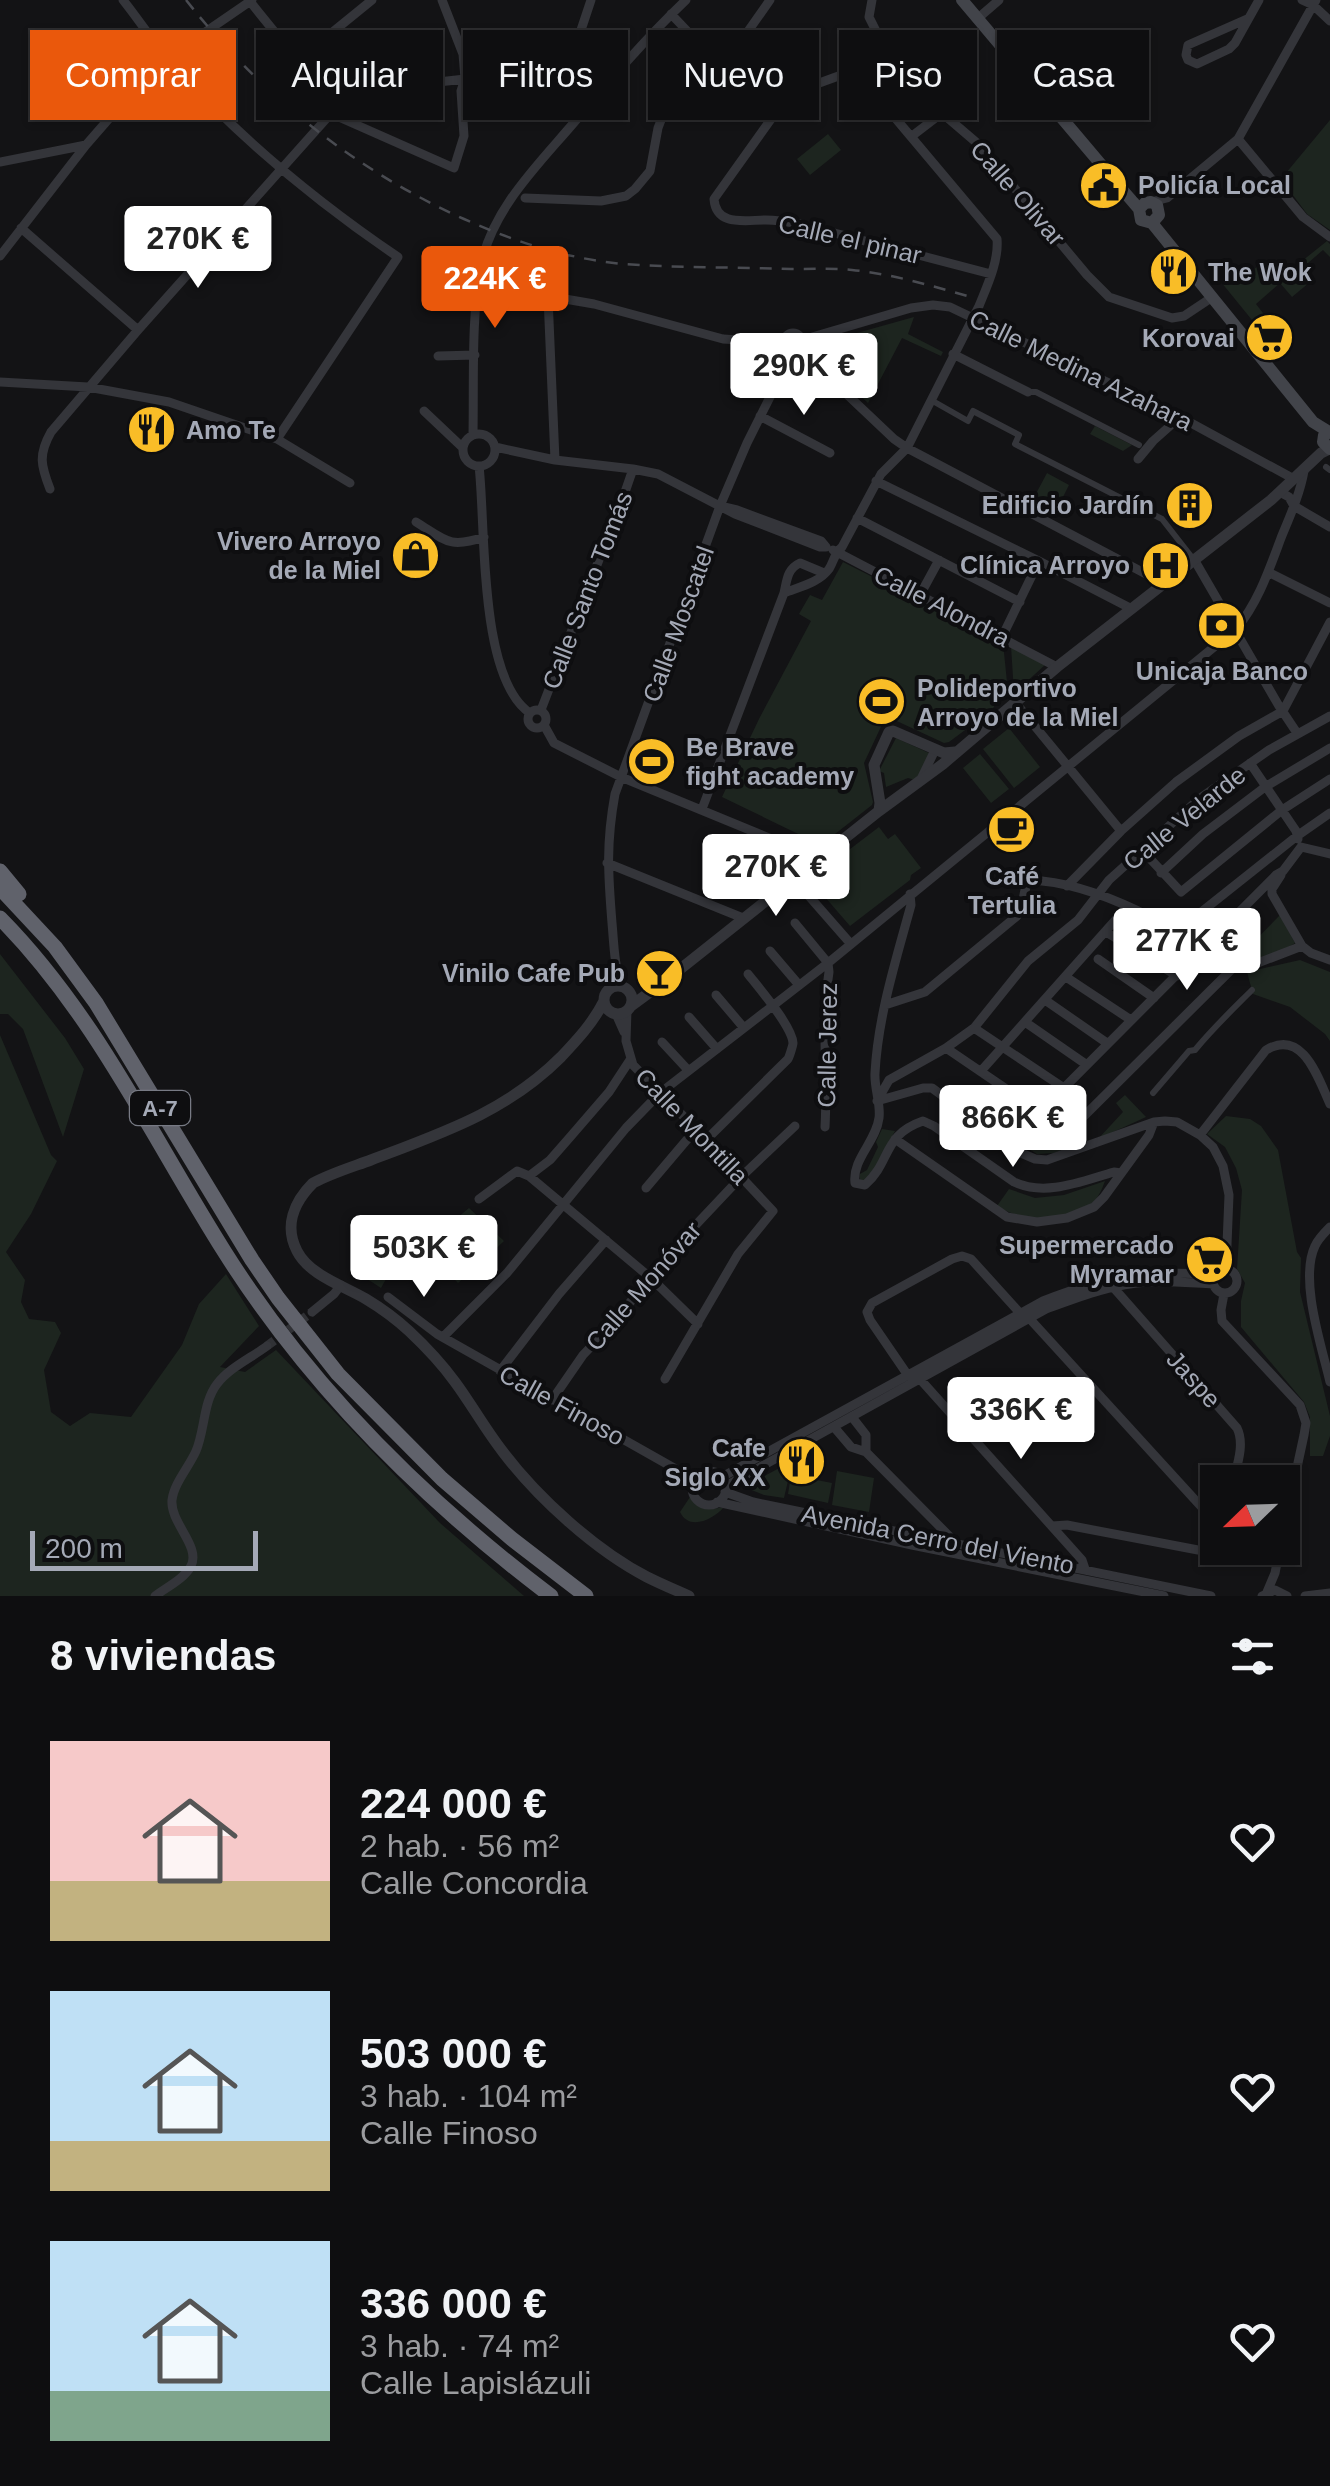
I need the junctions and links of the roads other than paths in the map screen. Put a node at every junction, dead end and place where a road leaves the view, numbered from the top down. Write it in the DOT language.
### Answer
graph roads {
  1 [pos="123,0"];
  2 [pos="250,0"];
  3 [pos="372,0"];
  4 [pos="442,0"];
  5 [pos="592,0"];
  6 [pos="686,0"];
  7 [pos="770,0"];
  8 [pos="872,0"];
  9 [pos="962,0"];
  10 [pos="999,0"];
  11 [pos="1259,0"];
  12 [pos="1302,0"];
  13 [pos="1314,2"];
  14 [pos="671,14"];
  15 [pos="1247,18"];
  16 [pos="977,19"];
  17 [pos="1329,19"];
  18 [pos="146,30"];
  19 [pos="208,30"];
  20 [pos="274,30"];
  21 [pos="336,30"];
  22 [pos="582,30"];
  23 [pos="686,30"];
  24 [pos="749,30"];
  25 [pos="875,30"];
  26 [pos="463,54"];
  27 [pos="628,61"];
  28 [pos="463,84"];
  29 [pos="108,120"];
  30 [pos="226,120"];
  31 [pos="323,120"];
  32 [pos="346,120"];
  33 [pos="576,120"];
  34 [pos="661,120"];
  35 [pos="932,120"];
  36 [pos="951,120"];
  37 [pos="912,136"];
  38 [pos="1238,139"];
  39 [pos="86,145"];
  40 [pos="0,162"];
  41 [pos="280,169"];
  42 [pos="525,198"];
  43 [pos="1151,211"];
  44 [pos="20,228"];
  45 [pos="1330,237"];
  46 [pos="0,256"];
  47 [pos="991,274"];
  48 [pos="477,296"];
  49 [pos="548,296"];
  50 [pos="1211,298"];
  51 [pos="973,318"];
  52 [pos="138,330"];
  53 [pos="785,339"];
  54 [pos="797,346"];
  55 [pos="953,354"];
  56 [pos="475,355"];
  57 [pos="438,356"];
  58 [pos="0,382"];
  59 [pos="88,387"];
  60 [pos="1028,392"];
  61 [pos="930,400"];
  62 [pos="424,411"];
  63 [pos="760,416"];
  64 [pos="1180,416"];
  65 [pos="473,434"];
  66 [pos="277,440"];
  67 [pos="1326,442"];
  68 [pos="1138,445"];
  69 [pos="462,447"];
  70 [pos="495,448"];
  71 [pos="907,448"];
  72 [pos="830,453"];
  73 [pos="1138,458"];
  74 [pos="555,460"];
  75 [pos="479,466"];
  76 [pos="632,469"];
  77 [pos="1299,475"];
  78 [pos="876,481"];
  79 [pos="350,482"];
  80 [pos="50,490"];
  81 [pos="1280,492"];
  82 [pos="720,506"];
  83 [pos="1294,506"];
  84 [pos="856,518"];
  85 [pos="416,522"];
  86 [pos="1330,527"];
  87 [pos="484,537"];
  88 [pos="831,549"];
  89 [pos="939,560"];
  90 [pos="1040,561"];
  91 [pos="1195,561"];
  92 [pos="1268,572"];
  93 [pos="824,573"];
  94 [pos="1165,584"];
  95 [pos="784,593"];
  96 [pos="920,595"];
  97 [pos="1020,602"];
  98 [pos="1330,602"];
  99 [pos="1132,609"];
  100 [pos="1330,622"];
  101 [pos="1236,629"];
  102 [pos="1002,637"];
  103 [pos="1056,667"];
  104 [pos="1016,702"];
  105 [pos="1283,711"];
  106 [pos="536,712"];
  107 [pos="1327,718"];
  108 [pos="544,726"];
  109 [pos="1330,730"];
  110 [pos="1297,733"];
  111 [pos="1330,748"];
  112 [pos="935,750"];
  113 [pos="955,752"];
  114 [pos="1250,763"];
  115 [pos="1067,766"];
  116 [pos="621,777"];
  117 [pos="920,779"];
  118 [pos="1330,780"];
  119 [pos="1266,787"];
  120 [pos="702,809"];
  121 [pos="1282,810"];
  122 [pos="878,811"];
  123 [pos="1330,813"];
  124 [pos="1121,832"];
  125 [pos="1297,836"];
  126 [pos="1300,847"];
  127 [pos="1142,850"];
  128 [pos="1330,854"];
  129 [pos="820,858"];
  130 [pos="607,863"];
  131 [pos="0,871"];
  132 [pos="1283,871"];
  133 [pos="1161,872"];
  134 [pos="794,879"];
  135 [pos="1067,886"];
  136 [pos="0,888"];
  137 [pos="1098,893"];
  138 [pos="910,894"];
  139 [pos="1128,907"];
  140 [pos="0,918"];
  141 [pos="743,918"];
  142 [pos="796,923"];
  143 [pos="1106,932"];
  144 [pos="1218,932"];
  145 [pos="850,944"];
  146 [pos="1302,946"];
  147 [pos="54,947"];
  148 [pos="1204,948"];
  149 [pos="770,951"];
  150 [pos="1098,959"];
  151 [pos="1330,960"];
  152 [pos="828,963"];
  153 [pos="1234,968"];
  154 [pos="748,974"];
  155 [pos="1177,976"];
  156 [pos="1066,977"];
  157 [pos="800,985"];
  158 [pos="621,988"];
  159 [pos="1252,990"];
  160 [pos="649,992"];
  161 [pos="716,995"];
  162 [pos="1154,998"];
  163 [pos="1045,1000"];
  164 [pos="604,1002"];
  165 [pos="885,1005"];
  166 [pos="773,1006"];
  167 [pos="622,1011"];
  168 [pos="689,1016"];
  169 [pos="1131,1020"];
  170 [pos="1025,1022"];
  171 [pos="744,1028"];
  172 [pos="974,1028"];
  173 [pos="582,1033"];
  174 [pos="662,1042"];
  175 [pos="1107,1044"];
  176 [pos="1002,1046"];
  177 [pos="946,1048"];
  178 [pos="716,1049"];
  179 [pos="630,1060"];
  180 [pos="1087,1065"];
  181 [pos="688,1070"];
  182 [pos="982,1070"];
  183 [pos="1064,1088"];
  184 [pos="660,1093"];
  185 [pos="1153,1093"];
  186 [pos="877,1100"];
  187 [pos="1330,1104"];
  188 [pos="1040,1112"];
  189 [pos="1154,1122"];
  190 [pos="794,1126"];
  191 [pos="825,1126"];
  192 [pos="696,1128"];
  193 [pos="1200,1135"];
  194 [pos="706,1140"];
  195 [pos="895,1140"];
  196 [pos="1121,1173"];
  197 [pos="529,1176"];
  198 [pos="740,1177"];
  199 [pos="646,1188"];
  200 [pos="478,1199"];
  201 [pos="564,1206"];
  202 [pos="1330,1227"];
  203 [pos="606,1240"];
  204 [pos="1226,1269"];
  205 [pos="652,1279"];
  206 [pos="1214,1279"];
  207 [pos="341,1284"];
  208 [pos="1113,1287"];
  209 [pos="1224,1294"];
  210 [pos="388,1297"];
  211 [pos="312,1312"];
  212 [pos="1024,1315"];
  213 [pos="698,1324"];
  214 [pos="440,1336"];
  215 [pos="267,1346"];
  216 [pos="500,1371"];
  217 [pos="907,1374"];
  218 [pos="919,1378"];
  219 [pos="666,1380"];
  220 [pos="1330,1382"];
  221 [pos="552,1400"];
  222 [pos="852,1417"];
  223 [pos="834,1427"];
  224 [pos="866,1452"];
  225 [pos="1237,1465"];
  226 [pos="1297,1465"];
  227 [pos="682,1472"];
  228 [pos="698,1474"];
  229 [pos="724,1485"];
  230 [pos="692,1487"];
  231 [pos="717,1502"];
  232 [pos="1200,1506"];
  233 [pos="930,1517"];
  234 [pos="1052,1526"];
  235 [pos="921,1536"];
  236 [pos="956,1544"];
  237 [pos="1200,1549"];
  238 [pos="502,1559"];
  239 [pos="1277,1565"];
  240 [pos="1086,1569"];
  241 [pos="1275,1573"];
  242 [pos="1330,1592"];
  243 [pos="1264,1594"];
  244 [pos="1285,1595"];
  245 [pos="155,1596"];
  246 [pos="540,1596"];
  247 [pos="551,1596"];
  248 [pos="586,1596"];
  249 [pos="689,1596"];
  250 [pos="1164,1596"];
  251 [pos="1211,1596"];
  252 [pos="1305,1596"];
  1 -- 18 [label="street"];
  2 -- 19 [label="street"];
  2 -- 20 [label="street"];
  3 -- 21 [label="street"];
  4 -- 26 [label="street"];
  5 -- 22 [label="street"];
  6 -- 14 [label="street"];
  7 -- 24 [label="street"];
  8 -- 25 [label="street, Calle Olivar"];
  9 -- 16 [label="main road"];
  10 -- 16 [label="street"];
  11 -- 15 [label="street"];
  12 -- 13 [label="street"];
  13 -- 17 [label="street"];
  13 -- 38 [label="street"];
  14 -- 23 [label="street"];
  14 -- 27 [label="street"];
  15 -- 15 [label="street"];
  16 -- 43 [label="main road"];
  28 -- 32 [label="street"];
  29 -- 39 [label="street"];
  30 -- 41 [label="street"];
  31 -- 41 [label="street"];
  33 -- 48 [label="street"];
  34 -- 42 [label="street"];
  35 -- 37 [label="street"];
  36 -- 50 [label="street, Calle Olivar"];
  37 -- 47 [label="street, Calle el pinar"];
  37 -- 47 [label="street, Calle el pinar"];
  38 -- 43 [label="street"];
  38 -- 45 [label="street"];
  39 -- 40 [label="street"];
  39 -- 44 [label="street"];
  41 -- 52 [label="street"];
  41 -- 66 [label="street"];
  43 -- 50 [label="main road"];
  44 -- 46 [label="street"];
  44 -- 52 [label="street"];
  47 -- 51 [label="street"];
  48 -- 49 [label="street"];
  48 -- 56 [label="street"];
  49 -- 53 [label="street"];
  49 -- 74 [label="street"];
  50 -- 67 [label="main road"];
  51 -- 54 [label="street, Calle Medina Azahara"];
  51 -- 55 [label="street"];
  51 -- 64 [label="street, Calle Medina Azahara"];
  52 -- 59 [label="street"];
  53 -- 54 [label="street"];
  53 -- 54 [label="street, Calle Medina Azahara"];
  54 -- 63 [label="street, Calle Moscatel"];
  54 -- 71 [label="street"];
  55 -- 60 [label="street"];
  55 -- 61 [label="street"];
  56 -- 57 [label="street"];
  56 -- 65 [label="street"];
  58 -- 59 [label="street"];
  59 -- 66 [label="street"];
  59 -- 80 [label="street"];
  60 -- 68 [label="street"];
  61 -- 71 [label="street"];
  61 -- 91 [label="street"];
  62 -- 69 [label="street"];
  63 -- 72 [label="street"];
  63 -- 82 [label="street, Calle Moscatel"];
  64 -- 73 [label="street"];
  64 -- 77 [label="street, Calle Medina Azahara"];
  65 -- 69 [label="street"];
  65 -- 70 [label="street"];
  66 -- 79 [label="street"];
  67 -- 77 [label="street"];
  69 -- 75 [label="street"];
  70 -- 74 [label="street, Calle Alondra"];
  70 -- 75 [label="street"];
  71 -- 78 [label="street"];
  71 -- 94 [label="street"];
  74 -- 76 [label="street, Calle Alondra"];
  75 -- 87 [label="street"];
  76 -- 82 [label="street, Calle Alondra"];
  76 -- 106 [label="street, Calle Santo Tomás"];
  77 -- 81 [label="street"];
  77 -- 83 [label="street"];
  78 -- 84 [label="street"];
  78 -- 90 [label="street"];
  81 -- 83 [label="street"];
  81 -- 91 [label="street"];
  82 -- 88 [label="street, Calle Alondra"];
  82 -- 116 [label="street, Calle Moscatel"];
  83 -- 86 [label="street"];
  83 -- 92 [label="street"];
  84 -- 88 [label="street"];
  84 -- 89 [label="street"];
  85 -- 87 [label="street"];
  87 -- 106 [label="street"];
  88 -- 93 [label="street"];
  88 -- 96 [label="street, Calle Alondra"];
  89 -- 96 [label="street"];
  89 -- 97 [label="street"];
  90 -- 97 [label="street"];
  90 -- 99 [label="street"];
  91 -- 94 [label="street"];
  91 -- 101 [label="street"];
  92 -- 98 [label="street"];
  92 -- 101 [label="street"];
  93 -- 95 [label="street"];
  93 -- 95 [label="street"];
  94 -- 99 [label="street"];
  95 -- 120 [label="street"];
  96 -- 102 [label="street, Calle Alondra"];
  97 -- 102 [label="street"];
  99 -- 103 [label="street"];
  100 -- 105 [label="street"];
  101 -- 105 [label="street"];
  101 -- 115 [label="street"];
  102 -- 103 [label="street, Calle Alondra"];
  103 -- 104 [label="street"];
  104 -- 113 [label="street"];
  104 -- 115 [label="street"];
  105 -- 110 [label="street"];
  105 -- 124 [label="street"];
  106 -- 108 [label="street"];
  106 -- 108 [label="street"];
  107 -- 109 [label="street"];
  107 -- 110 [label="street, Calle Velarde"];
  108 -- 116 [label="street"];
  110 -- 114 [label="street, Calle Velarde"];
  111 -- 119 [label="street"];
  112 -- 113 [label="street"];
  112 -- 117 [label="street"];
  112 -- 122 [label="street"];
  113 -- 117 [label="street"];
  114 -- 119 [label="street"];
  114 -- 127 [label="street, Calle Velarde"];
  115 -- 124 [label="street"];
  115 -- 138 [label="street"];
  116 -- 120 [label="street"];
  116 -- 130 [label="street, Calle Moscatel"];
  117 -- 122 [label="street"];
  118 -- 121 [label="street"];
  119 -- 121 [label="street"];
  119 -- 133 [label="street"];
  120 -- 129 [label="street"];
  121 -- 125 [label="street"];
  121 -- 133 [label="street"];
  122 -- 129 [label="street"];
  123 -- 125 [label="street"];
  124 -- 135 [label="street"];
  125 -- 126 [label="street"];
  125 -- 144 [label="street"];
  126 -- 128 [label="street"];
  126 -- 132 [label="street"];
  127 -- 133 [label="street"];
  127 -- 137 [label="street, Calle Velarde"];
  129 -- 134 [label="street"];
  130 -- 141 [label="street"];
  130 -- 158 [label="street, Calle Moscatel"];
  131 -- 147 [label="highway"];
  132 -- 144 [label="street"];
  132 -- 146 [label="street"];
  134 -- 141 [label="street"];
  134 -- 145 [label="street"];
  135 -- 137 [label="street"];
  135 -- 165 [label="street"];
  136 -- 147 [label="highway, A-7"];
  137 -- 139 [label="street"];
  137 -- 172 [label="street, Calle Velarde"];
  138 -- 145 [label="street"];
  138 -- 165 [label="street"];
  139 -- 143 [label="street"];
  139 -- 148 [label="street"];
  140 -- 238 [label="highway, A-7"];
  141 -- 160 [label="street"];
  142 -- 152 [label="street"];
  143 -- 155 [label="street"];
  143 -- 156 [label="street"];
  144 -- 148 [label="street"];
  145 -- 152 [label="street"];
  146 -- 151 [label="street"];
  146 -- 153 [label="street"];
  147 -- 248 [label="highway, A-7"];
  148 -- 153 [label="street"];
  148 -- 155 [label="street"];
  149 -- 157 [label="street"];
  150 -- 162 [label="street"];
  152 -- 157 [label="street"];
  152 -- 191 [label="street, Calle Jerez"];
  153 -- 188 [label="street"];
  154 -- 166 [label="street"];
  155 -- 162 [label="street"];
  156 -- 163 [label="street"];
  156 -- 169 [label="street"];
  157 -- 166 [label="street"];
  158 -- 160 [label="street"];
  158 -- 164 [label="street"];
  158 -- 167 [label="street"];
  159 -- 185 [label="street"];
  160 -- 167 [label="street"];
  161 -- 171 [label="street"];
  162 -- 169 [label="street"];
  163 -- 170 [label="street"];
  163 -- 175 [label="street"];
  164 -- 167 [label="street"];
  164 -- 173 [label="street"];
  165 -- 186 [label="street"];
  166 -- 171 [label="street"];
  166 -- 194 [label="street"];
  167 -- 173 [label="street"];
  167 -- 179 [label="street, Calle Montilla"];
  168 -- 178 [label="street"];
  169 -- 175 [label="street"];
  170 -- 176 [label="street"];
  170 -- 180 [label="street"];
  171 -- 178 [label="street"];
  172 -- 176 [label="street"];
  172 -- 177 [label="street, Calle Velarde"];
  173 -- 207 [label="street"];
  174 -- 181 [label="street"];
  175 -- 180 [label="street"];
  176 -- 182 [label="street"];
  176 -- 183 [label="street"];
  177 -- 182 [label="street"];
  177 -- 186 [label="street"];
  178 -- 181 [label="street"];
  179 -- 184 [label="street, Calle Montilla"];
  179 -- 197 [label="street"];
  180 -- 183 [label="street"];
  181 -- 184 [label="street"];
  182 -- 188 [label="street"];
  183 -- 188 [label="street"];
  184 -- 192 [label="street, Calle Montilla"];
  184 -- 201 [label="street"];
  186 -- 189 [label="street"];
  186 -- 195 [label="street"];
  187 -- 193 [label="street"];
  189 -- 193 [label="street"];
  189 -- 196 [label="street"];
  190 -- 198 [label="street, Calle Monóvar"];
  192 -- 194 [label="street, Calle Montilla"];
  192 -- 199 [label="street"];
  193 -- 204 [label="street"];
  194 -- 198 [label="street, Calle Montilla"];
  195 -- 196 [label="street"];
  195 -- 196 [label="street"];
  197 -- 200 [label="street"];
  197 -- 201 [label="street"];
  198 -- 205 [label="street, Calle Monóvar"];
  198 -- 213 [label="street, Calle Montilla"];
  201 -- 203 [label="street"];
  201 -- 214 [label="street"];
  202 -- 220 [label="street"];
  203 -- 205 [label="street"];
  203 -- 216 [label="street"];
  204 -- 206 [label="street"];
  204 -- 209 [label="street"];
  205 -- 213 [label="street"];
  205 -- 221 [label="street, Calle Monóvar"];
  206 -- 208 [label="street"];
  206 -- 209 [label="street"];
  206 -- 212 [label="street"];
  207 -- 211 [label="street"];
  207 -- 249 [label="street"];
  208 -- 212 [label="street"];
  208 -- 225 [label="street, Jaspe"];
  209 -- 226 [label="street"];
  210 -- 214 [label="street, Calle Finoso"];
  212 -- 217 [label="street"];
  212 -- 217 [label="street"];
  212 -- 218 [label="street"];
  212 -- 232 [label="street"];
  213 -- 219 [label="street"];
  214 -- 216 [label="street, Calle Finoso"];
  215 -- 245 [label="street"];
  216 -- 221 [label="street, Calle Finoso"];
  217 -- 229 [label="street"];
  218 -- 222 [label="street"];
  218 -- 234 [label="street"];
  221 -- 227 [label="street, Calle Finoso"];
  222 -- 223 [label="street"];
  222 -- 224 [label="street"];
  223 -- 224 [label="street"];
  223 -- 229 [label="street"];
  224 -- 233 [label="street"];
  227 -- 228 [label="street, Calle Finoso"];
  227 -- 230 [label="street, Calle Finoso"];
  228 -- 229 [label="street"];
  228 -- 230 [label="street"];
  229 -- 231 [label="street"];
  229 -- 235 [label="street, Avenida Cerro del Viento"];
  230 -- 231 [label="street"];
  231 -- 250 [label="street, Avenida Cerro del Viento"];
  233 -- 235 [label="street"];
  233 -- 236 [label="street"];
  234 -- 237 [label="street"];
  234 -- 240 [label="street"];
  235 -- 236 [label="street, Avenida Cerro del Viento"];
  236 -- 240 [label="street, Avenida Cerro del Viento"];
  238 -- 246 [label="highway"];
  238 -- 247 [label="highway, A-7"];
  239 -- 241 [label="street"];
  240 -- 251 [label="street, Avenida Cerro del Viento"];
  241 -- 243 [label="street"];
  241 -- 244 [label="street"];
  242 -- 252 [label="street"];
  243 -- 244 [label="street"];
}
